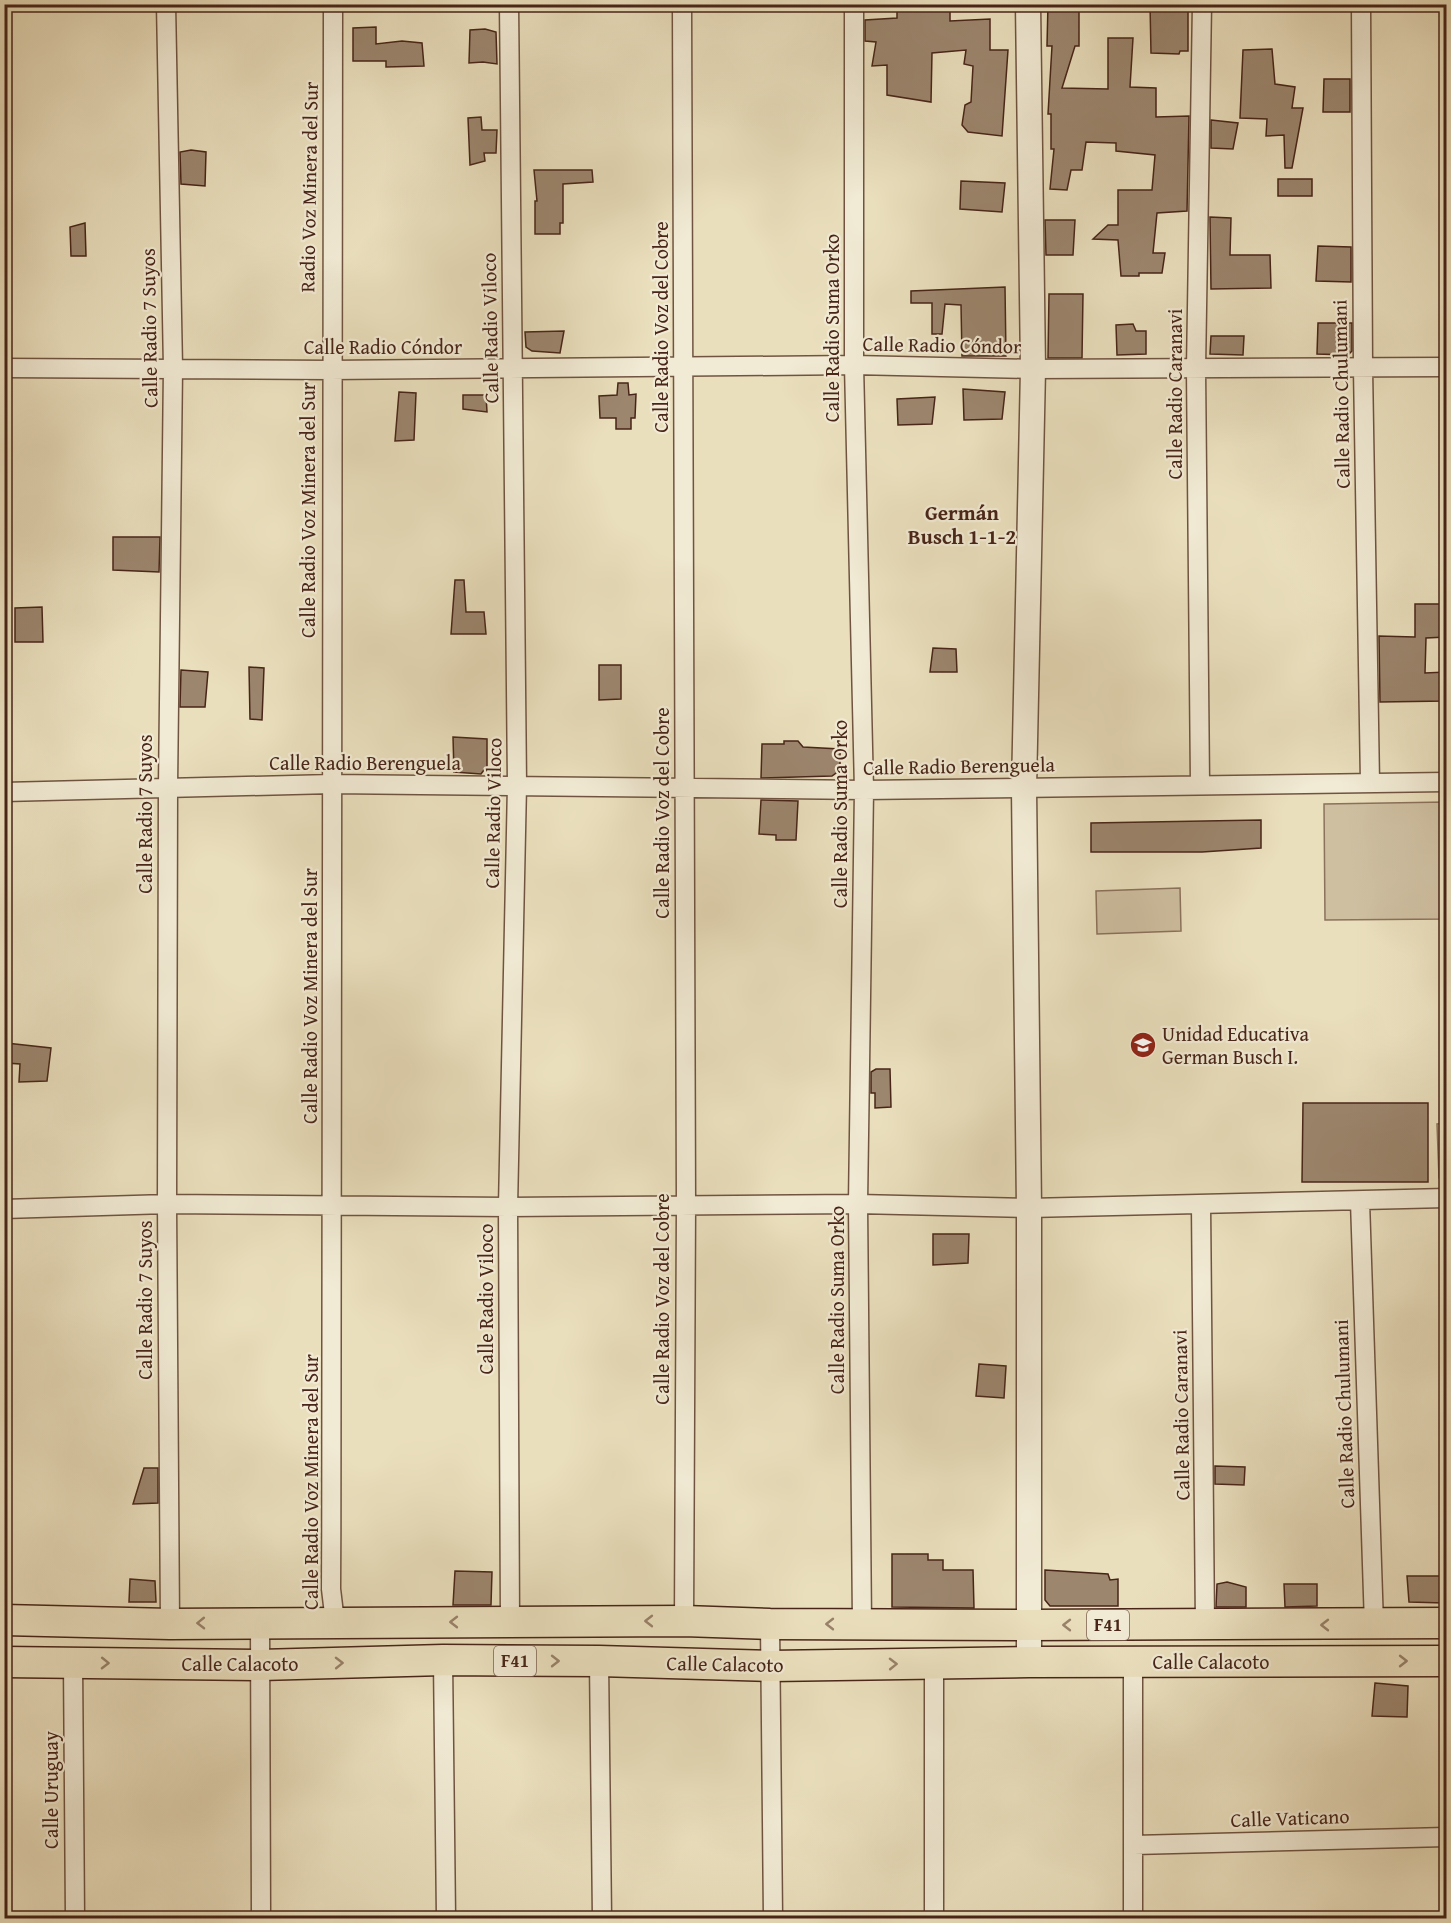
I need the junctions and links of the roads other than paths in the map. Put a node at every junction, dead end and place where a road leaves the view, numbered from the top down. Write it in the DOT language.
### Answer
graph roads {
  1 [pos="166,4"];
  2 [pos="333,4"];
  3 [pos="509,4"];
  4 [pos="682,4"];
  5 [pos="854,4"];
  6 [pos="1028,4"];
  7 [pos="1202,4"];
  8 [pos="1361,4"];
  9 [pos="854,365"];
  10 [pos="684,367"];
  11 [pos="1446,367"];
  12 [pos="4,368"];
  13 [pos="173,368"];
  14 [pos="514,368"];
  15 [pos="1363,368"];
  16 [pos="1033,369"];
  17 [pos="1196,369"];
  18 [pos="330,370"];
  19 [pos="1446,782"];
  20 [pos="1370,783"];
  21 [pos="333,784"];
  22 [pos="1200,784"];
  23 [pos="517,785"];
  24 [pos="168,787"];
  25 [pos="684,787"];
  26 [pos="1024,789"];
  27 [pos="864,790"];
  28 [pos="4,792"];
  29 [pos="1446,1198"];
  30 [pos="1360,1202"];
  31 [pos="167,1204"];
  32 [pos="858,1204"];
  33 [pos="333,1205"];
  34 [pos="686,1205"];
  35 [pos="1201,1205"];
  36 [pos="508,1207"];
  37 [pos="1029,1208"];
  38 [pos="4,1209"];
  39 [pos="4,1620"];
  40 [pos="684,1621"];
  41 [pos="260,1622"];
  42 [pos="335,1622"];
  43 [pos="510,1622"];
  44 [pos="1446,1623"];
  45 [pos="170,1624"];
  46 [pos="770,1624"];
  47 [pos="862,1624"];
  48 [pos="1030,1625"];
  49 [pos="1205,1625"];
  50 [pos="1374,1625"];
  51 [pos="442,1660"];
  52 [pos="599,1661"];
  53 [pos="1446,1661"];
  54 [pos="4,1662"];
  55 [pos="73,1662"];
  56 [pos="1029,1662"];
  57 [pos="1133,1662"];
  58 [pos="934,1663"];
  59 [pos="260,1665"];
  60 [pos="771,1666"];
  61 [pos="1446,1837"];
  62 [pos="1134,1845"];
  63 [pos="75,1918"];
  64 [pos="261,1918"];
  65 [pos="446,1918"];
  66 [pos="602,1918"];
  67 [pos="773,1918"];
  68 [pos="934,1918"];
  69 [pos="1133,1918"];
  1 -- 13 [label="street, Calle Radio 7 Suyos"];
  2 -- 18 [label="street, Radio Voz Minera del Sur"];
  3 -- 14 [label="street, Calle Radio Viloco"];
  4 -- 10 [label="street, Calle Radio Voz del Cobre"];
  5 -- 9 [label="street, Calle Radio Suma Orko"];
  6 -- 16 [label="street"];
  7 -- 17 [label="street, Calle Radio Caranavi"];
  8 -- 15 [label="street, Calle Radio Chulumani"];
  9 -- 10 [label="street, Calle Radio Cóndor"];
  9 -- 16 [label="street, Calle Radio Cóndor"];
  9 -- 27 [label="street, Calle Radio Suma Orko"];
  10 -- 14 [label="street, Calle Radio Cóndor"];
  10 -- 25 [label="street, Calle Radio Voz del Cobre"];
  11 -- 15 [label="street, Calle Radio Cóndor"];
  12 -- 13 [label="street, Calle Radio Cóndor"];
  13 -- 18 [label="street, Calle Radio Cóndor"];
  13 -- 24 [label="street, Calle Radio 7 Suyos"];
  14 -- 18 [label="street, Calle Radio Cóndor"];
  14 -- 23 [label="street, Calle Radio Viloco"];
  15 -- 17 [label="street, Calle Radio Cóndor"];
  15 -- 20 [label="street, Calle Radio Chulumani"];
  16 -- 17 [label="street, Calle Radio Cóndor"];
  16 -- 26 [label="street"];
  17 -- 22 [label="street, Calle Radio Caranavi"];
  18 -- 21 [label="street, Calle Radio Voz Minera del Sur"];
  19 -- 20 [label="street, Calle Radio Berenguela"];
  20 -- 22 [label="street, Calle Radio Berenguela"];
  21 -- 23 [label="street, Calle Radio Berenguela"];
  21 -- 24 [label="street, Calle Radio Berenguela"];
  21 -- 33 [label="street, Calle Radio Voz Minera del Sur"];
  22 -- 26 [label="street, Calle Radio Berenguela"];
  23 -- 25 [label="street, Calle Radio Berenguela"];
  23 -- 36 [label="street, Calle Radio Viloco"];
  24 -- 28 [label="street, Calle Radio Berenguela"];
  24 -- 31 [label="street, Calle Radio 7 Suyos"];
  25 -- 27 [label="street, Calle Radio Berenguela"];
  25 -- 34 [label="street, Calle Radio Voz del Cobre"];
  26 -- 27 [label="street, Calle Radio Berenguela"];
  26 -- 37 [label="street"];
  27 -- 32 [label="street, Calle Radio Suma Orko"];
  29 -- 30 [label="street"];
  30 -- 35 [label="street"];
  30 -- 50 [label="street, Calle Radio Chulumani"];
  31 -- 33 [label="street"];
  31 -- 38 [label="street"];
  31 -- 45 [label="street, Calle Radio 7 Suyos"];
  32 -- 34 [label="street"];
  32 -- 37 [label="street"];
  32 -- 47 [label="street, Calle Radio Suma Orko"];
  33 -- 36 [label="street"];
  33 -- 42 [label="street, Calle Radio Voz Minera del Sur"];
  34 -- 36 [label="street"];
  34 -- 40 [label="street, Calle Radio Voz del Cobre"];
  35 -- 37 [label="street"];
  35 -- 49 [label="street, Calle Radio Caranavi"];
  36 -- 43 [label="street, Calle Radio Viloco"];
  37 -- 48 [label="street"];
  39 -- 45 [label="main road, Calle Calacoto / F41"];
  40 -- 43 [label="main road, Calle Calacoto / F41, one-way"];
  40 -- 46 [label="main road, Calle Calacoto / F41"];
  41 -- 42 [label="main road, Calle Calacoto / F41"];
  41 -- 45 [label="main road, Calle Calacoto / F41, one-way"];
  41 -- 59 [label="street"];
  43 -- 42 [label="main road, Calle Calacoto / F41, one-way"];
  44 -- 50 [label="main road, Calle Calacoto / F41"];
  47 -- 46 [label="main road, Calle Calacoto / F41, one-way"];
  46 -- 60 [label="street"];
  47 -- 48 [label="main road, Calle Calacoto / F41"];
  49 -- 48 [label="main road, Calle Calacoto / F41, one-way"];
  48 -- 56 [label="street"];
  50 -- 49 [label="main road, Calle Calacoto / F41, one-way"];
  51 -- 52 [label="main road, Calle Calacoto / F41, one-way"];
  59 -- 51 [label="main road, Calle Calacoto / F41, one-way"];
  51 -- 65 [label="street"];
  52 -- 60 [label="main road, Calle Calacoto / F41"];
  52 -- 66 [label="street"];
  57 -- 53 [label="main road, Calle Calacoto / F41, one-way"];
  54 -- 55 [label="main road, Calle Calacoto / F41"];
  55 -- 59 [label="main road, Calle Calacoto / F41, one-way"];
  55 -- 63 [label="street, Calle Uruguay"];
  56 -- 57 [label="main road, Calle Calacoto / F41"];
  56 -- 58 [label="main road, Calle Calacoto / F41"];
  57 -- 62 [label="street"];
  60 -- 58 [label="main road, Calle Calacoto / F41, one-way"];
  58 -- 68 [label="street"];
  59 -- 64 [label="street"];
  60 -- 67 [label="street"];
  61 -- 62 [label="street, Calle Vaticano"];
  62 -- 69 [label="street"];
}
